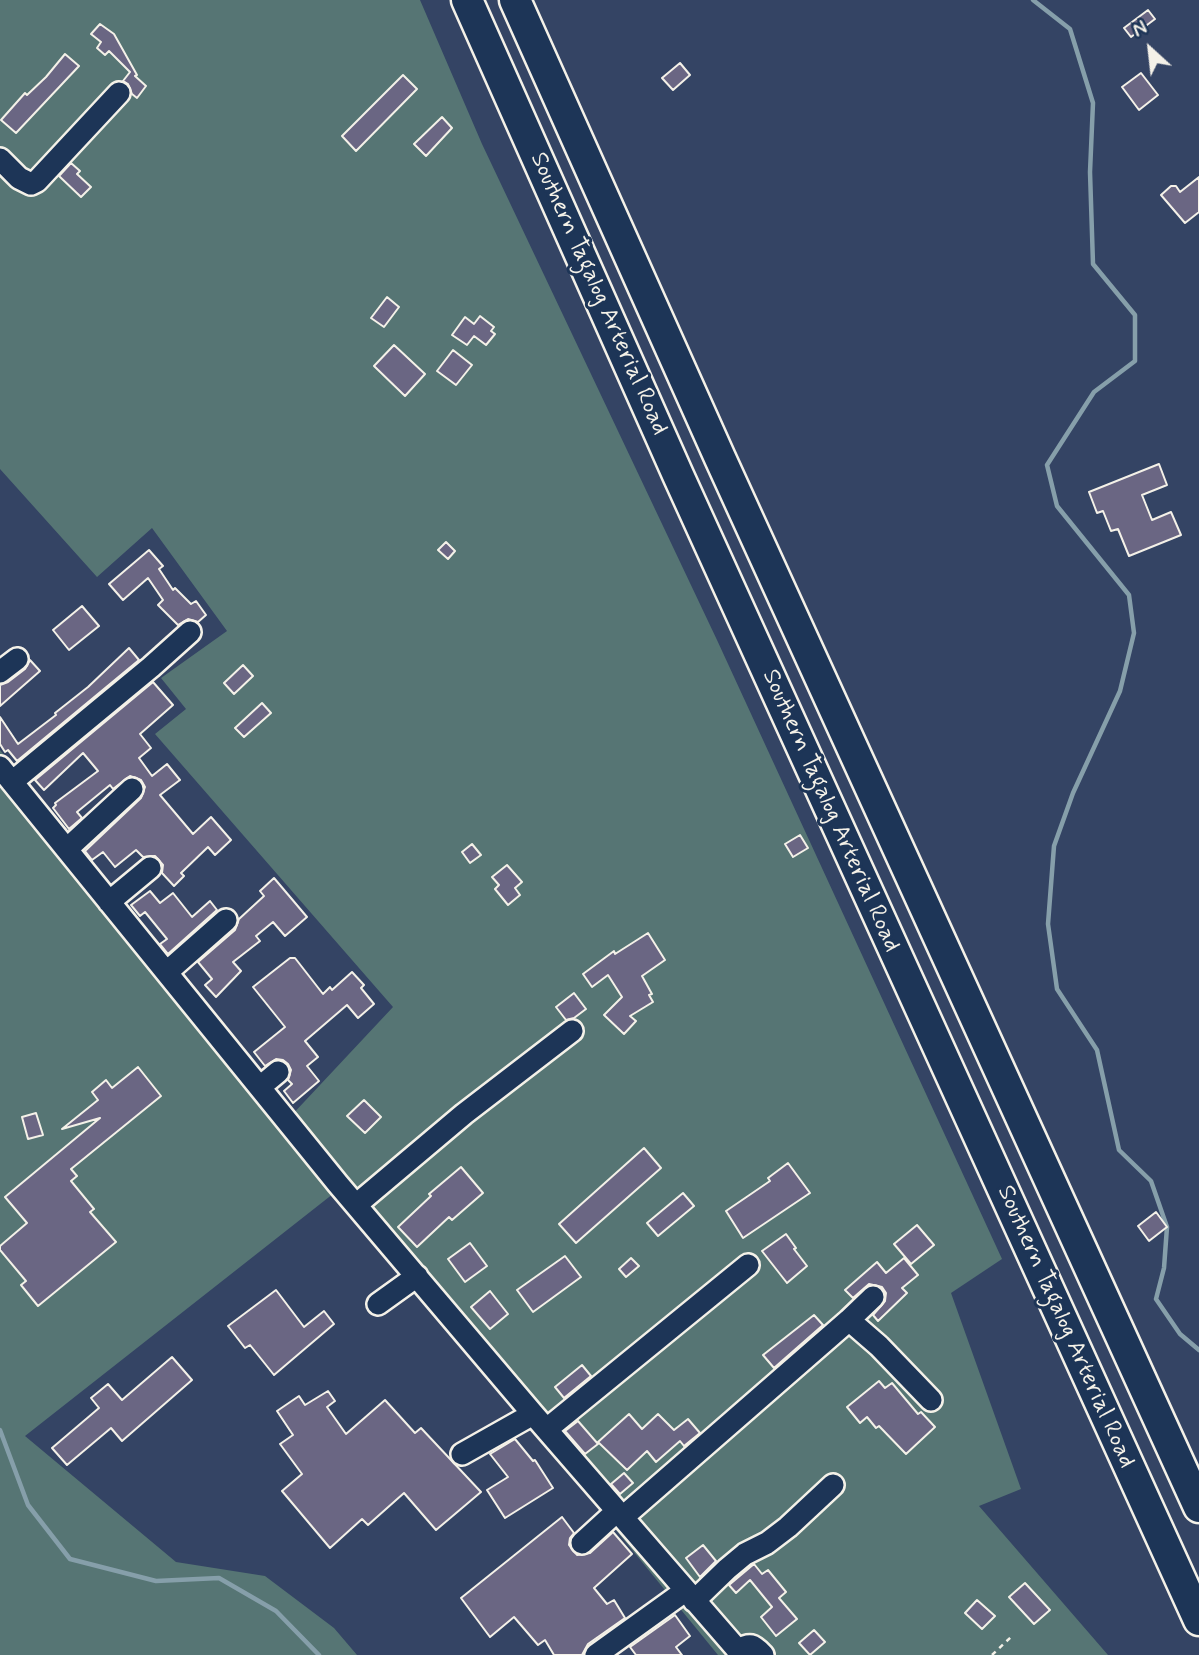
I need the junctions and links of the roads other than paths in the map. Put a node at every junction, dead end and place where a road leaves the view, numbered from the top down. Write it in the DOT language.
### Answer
graph roads {
  1 [pos="467,0"];
  2 [pos="515,0"];
  3 [pos="119,93"];
  4 [pos="0,159"];
  5 [pos="190,632"];
  6 [pos="17,659"];
  7 [pos="0,673"];
  8 [pos="6,774"];
  9 [pos="132,789"];
  10 [pos="66,849"];
  11 [pos="150,868"];
  12 [pos="109,901"];
  13 [pos="226,920"];
  14 [pos="167,972"];
  15 [pos="572,1031"];
  16 [pos="278,1072"];
  17 [pos="260,1087"];
  18 [pos="356,1205"];
  19 [pos="748,1265"];
  20 [pos="417,1276"];
  21 [pos="873,1297"];
  22 [pos="378,1304"];
  23 [pos="849,1320"];
  24 [pos="931,1400"];
  25 [pos="540,1422"];
  26 [pos="462,1454"];
  27 [pos="833,1485"];
  28 [pos="1199,1507"];
  29 [pos="620,1514"];
  30 [pos="582,1543"];
  31 [pos="690,1596"];
  32 [pos="1199,1620"];
  33 [pos="739,1653"];
  34 [pos="596,1655"];
  35 [pos="763,1655"];
  1 -- 32 [label="highway, Southern Tagalog Arterial Road"];
  2 -- 28 [label="highway, Southern Tagalog Arterial Road"];
  3 -- 4 [label="street"];
  5 -- 8 [label="street"];
  6 -- 7 [label="street"];
  8 -- 10 [label="street"];
  9 -- 10 [label="street"];
  10 -- 12 [label="street"];
  11 -- 12 [label="street"];
  12 -- 14 [label="street"];
  13 -- 14 [label="street"];
  14 -- 17 [label="street"];
  15 -- 18 [label="street"];
  16 -- 17 [label="street"];
  17 -- 18 [label="street"];
  18 -- 20 [label="street"];
  19 -- 25 [label="street"];
  20 -- 22 [label="street"];
  20 -- 25 [label="street"];
  21 -- 23 [label="street"];
  23 -- 24 [label="street"];
  23 -- 29 [label="street"];
  25 -- 26 [label="street"];
  25 -- 29 [label="street"];
  27 -- 31 [label="street"];
  29 -- 30 [label="street"];
  29 -- 31 [label="street"];
  31 -- 33 [label="street"];
  31 -- 34 [label="street"];
  33 -- 35 [label="street"];
}
